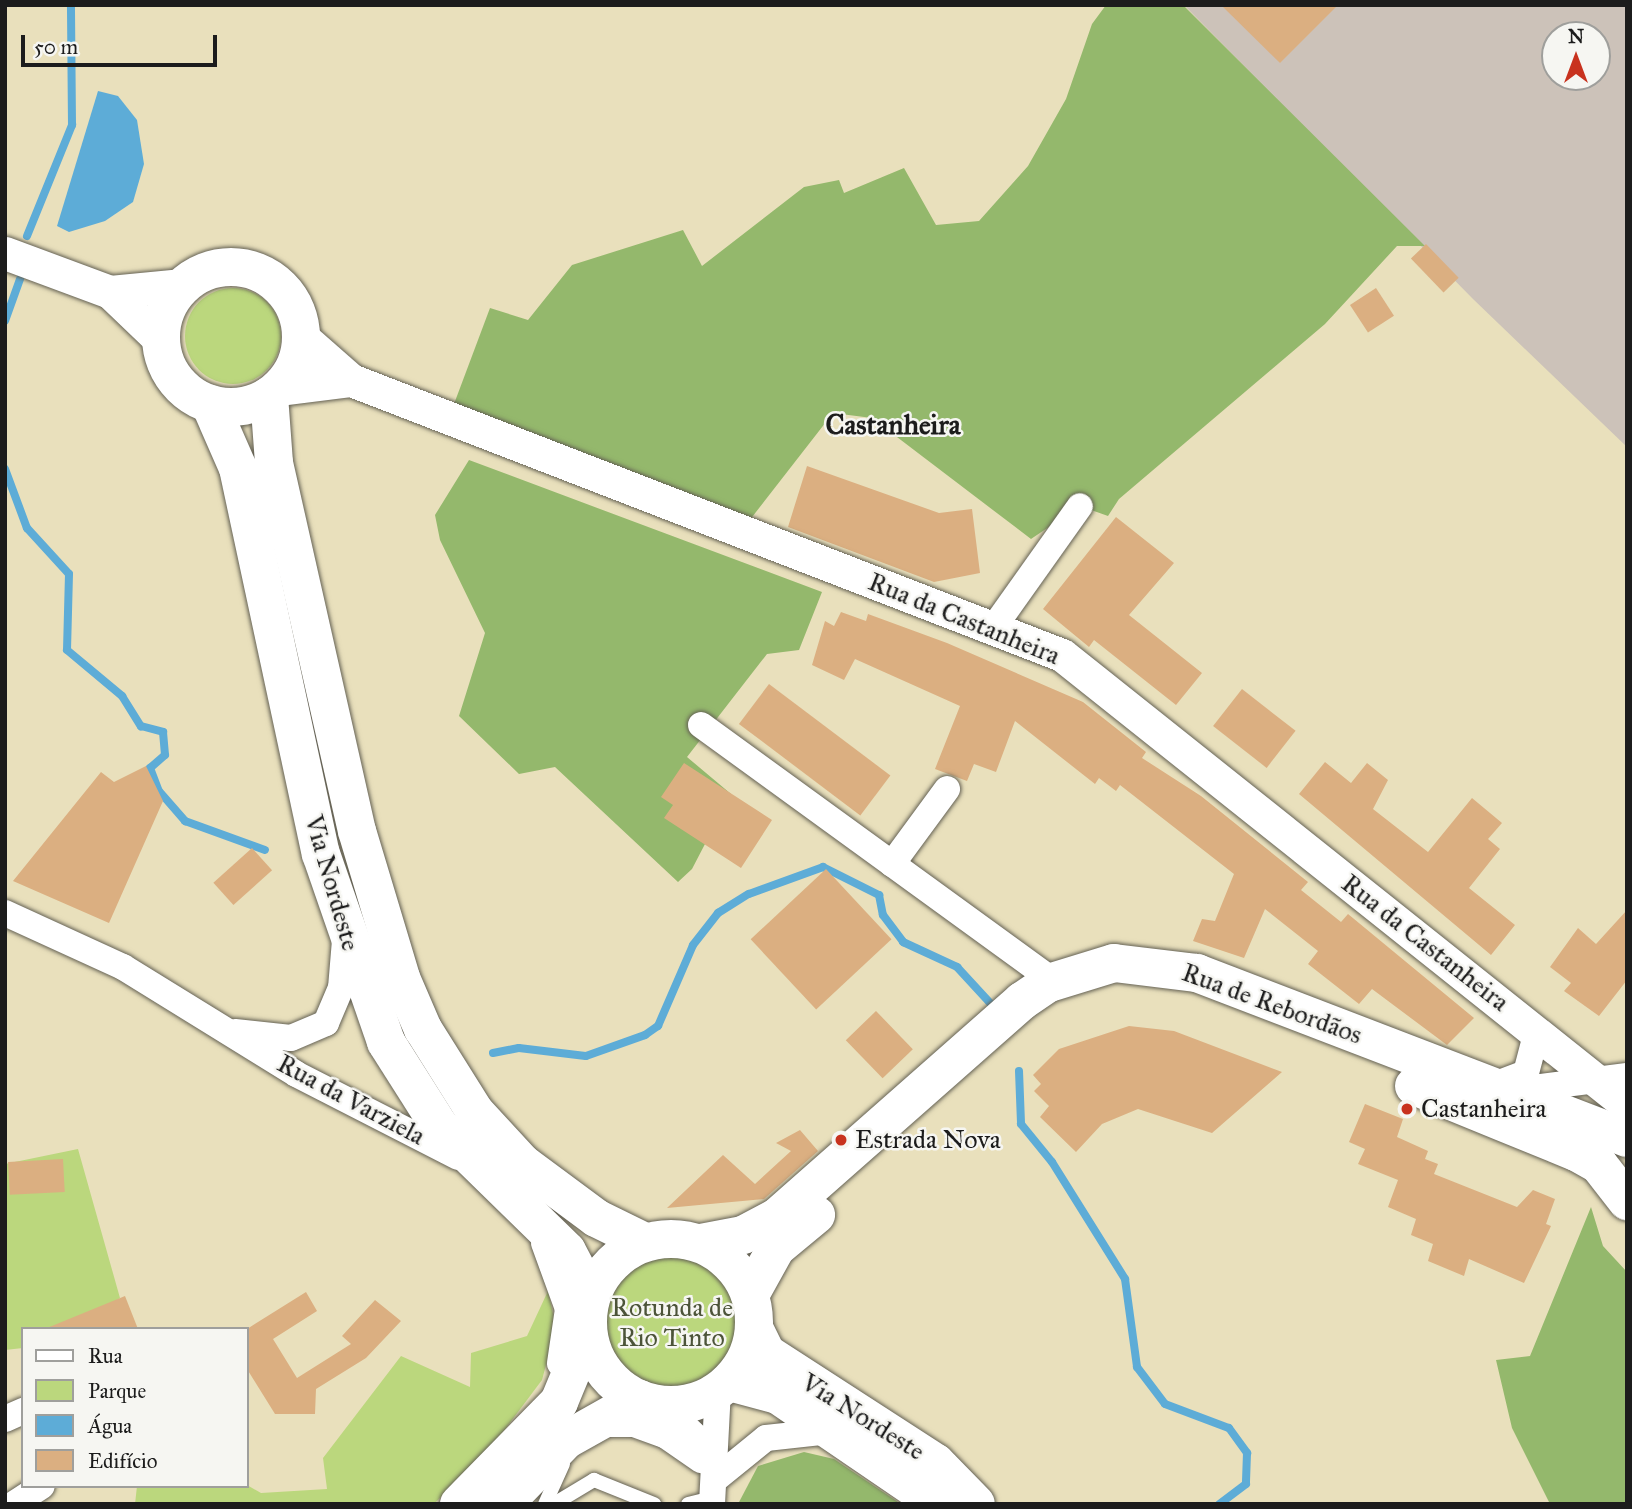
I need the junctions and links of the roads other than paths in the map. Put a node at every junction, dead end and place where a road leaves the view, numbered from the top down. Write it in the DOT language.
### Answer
graph roads {
  1 [pos="5,253"];
  2 [pos="183,285"];
  3 [pos="110,292"];
  4 [pos="301,336"];
  5 [pos="160,341"];
  6 [pos="351,380"];
  7 [pos="274,392"];
  8 [pos="210,404"];
  9 [pos="1080,506"];
  10 [pos="993,627"];
  11 [pos="701,725"];
  12 [pos="947,789"];
  13 [pos="892,864"];
  14 [pos="5,913"];
  15 [pos="345,937"];
  16 [pos="1054,981"];
  17 [pos="226,1031"];
  18 [pos="1537,1031"];
  19 [pos="1611,1077"];
  20 [pos="1496,1090"];
  21 [pos="1627,1105"];
  22 [pos="1627,1138"];
  23 [pos="478,1167"];
  24 [pos="1627,1201"];
  25 [pos="534,1222"];
  26 [pos="645,1242"];
  27 [pos="701,1243"];
  28 [pos="752,1312"];
  29 [pos="589,1314"];
  30 [pos="724,1386"];
  31 [pos="651,1402"];
  32 [pos="21,1412"];
  33 [pos="5,1419"];
  34 [pos="585,1428"];
  35 [pos="837,1432"];
  36 [pos="501,1464"];
  37 [pos="39,1488"];
  38 [pos="706,1489"];
  39 [pos="14,1504"];
  40 [pos="459,1504"];
  41 [pos="504,1504"];
  42 [pos="545,1504"];
  43 [pos="554,1504"];
  44 [pos="654,1504"];
  45 [pos="939,1504"];
  46 [pos="976,1504"];
  1 -- 3 [label="street"];
  2 -- 3 [label="street"];
  2 -- 4 [label="main road"];
  2 -- 5 [label="main road"];
  3 -- 5 [label="street"];
  4 -- 6 [label="street, Rua da Castanheira"];
  4 -- 7 [label="main road"];
  5 -- 8 [label="main road"];
  6 -- 7 [label="street, Rua da Castanheira"];
  6 -- 10 [label="street, Rua da Castanheira"];
  7 -- 8 [label="main road"];
  7 -- 26 [label="main road, Via Nordeste"];
  8 -- 15 [label="main road, Via Nordeste"];
  9 -- 10 [label="street"];
  10 -- 18 [label="street, Rua da Castanheira"];
  11 -- 13 [label="street"];
  12 -- 13 [label="street"];
  13 -- 16 [label="street"];
  14 -- 17 [label="street, Rua da Varziela"];
  15 -- 17 [label="street, Rua da Varziela"];
  15 -- 23 [label="main road, Via Nordeste"];
  16 -- 20 [label="main road, Rua de Rebordãos"];
  16 -- 27 [label="main road, Rua de Rebordãos"];
  17 -- 23 [label="street, Rua da Varziela"];
  18 -- 19 [label="street, Rua da Castanheira"];
  18 -- 20 [label="street"];
  19 -- 20 [label="street"];
  19 -- 21 [label="street, Rua da Castanheira"];
  20 -- 22 [label="main road, Rua de Rebordãos"];
  23 -- 25 [label="main road, Via Nordeste"];
  24 -- 28 [label="main road, Rua de Rebordãos"];
  25 -- 29 [label="main road, Via Nordeste"];
  25 -- 36 [label="street"];
  26 -- 27 [label="main road"];
  26 -- 29 [label="main road"];
  27 -- 28 [label="main road"];
  28 -- 30 [label="main road"];
  28 -- 46 [label="main road, Via Nordeste"];
  29 -- 31 [label="main road"];
  29 -- 36 [label="main road"];
  30 -- 31 [label="main road"];
  30 -- 35 [label="main road, Via Nordeste"];
  30 -- 38 [label="street"];
  31 -- 34 [label="main road"];
  31 -- 38 [label="street"];
  32 -- 33 [label="street"];
  34 -- 38 [label="street"];
  34 -- 41 [label="main road"];
  34 -- 42 [label="lane"];
  35 -- 38 [label="street"];
  35 -- 45 [label="main road, Via Nordeste"];
  36 -- 40 [label="main road"];
  37 -- 39 [label="street"];
  43 -- 44 [label="lane"];
}
